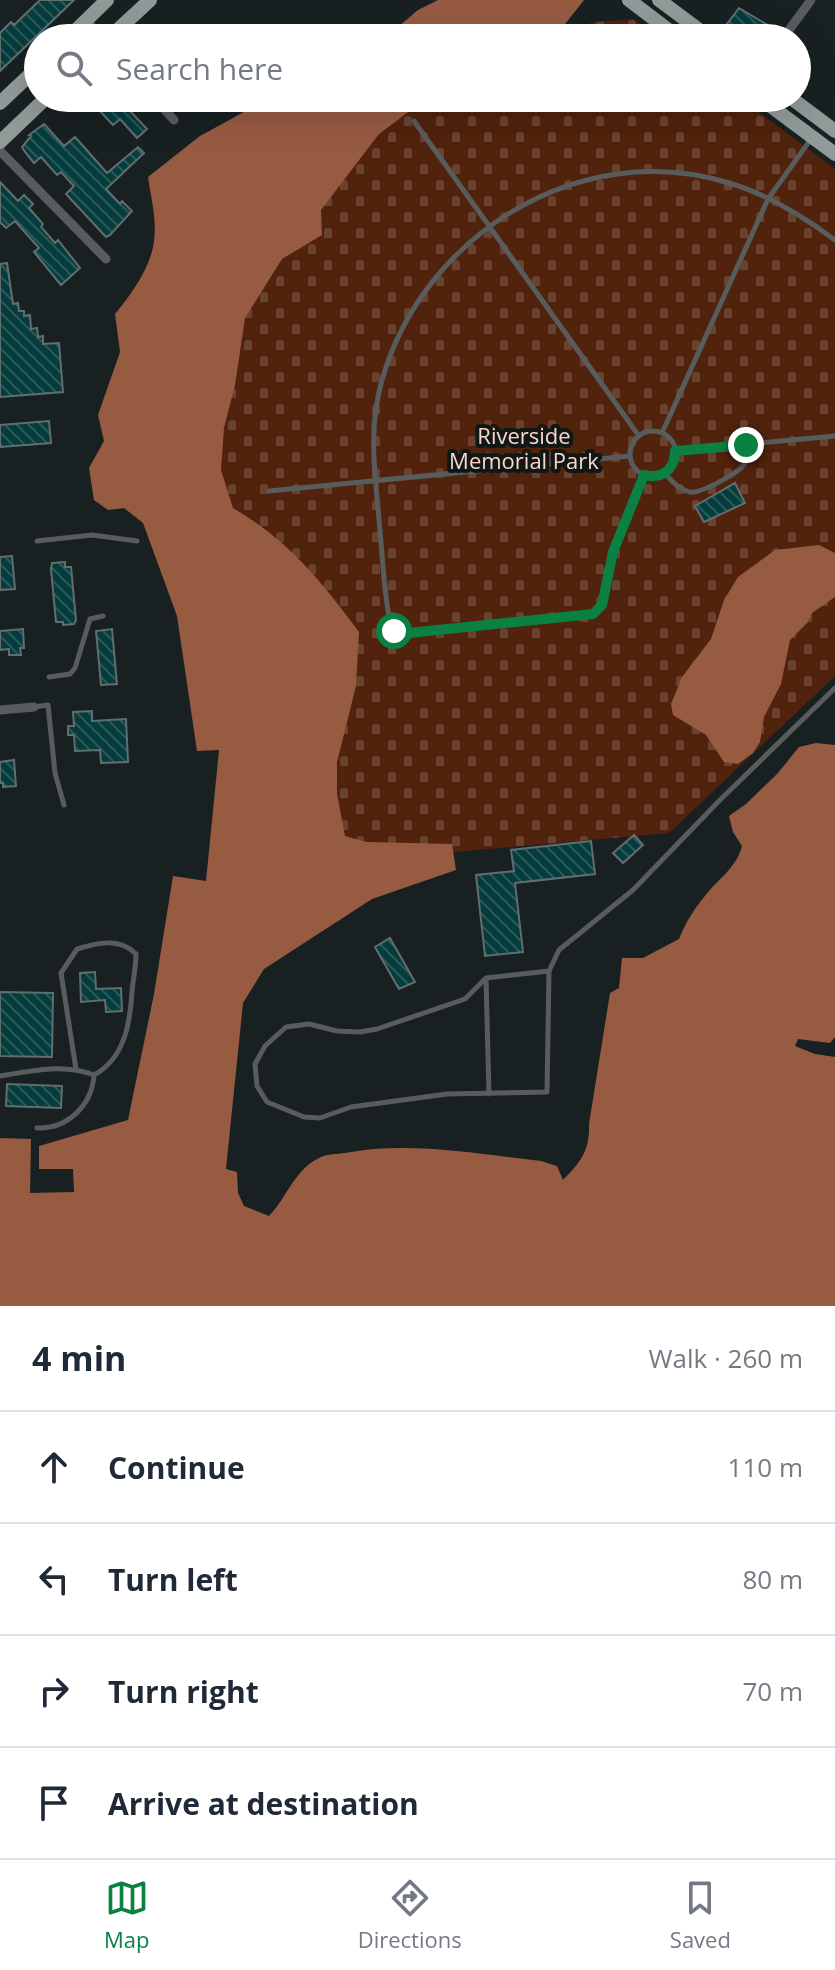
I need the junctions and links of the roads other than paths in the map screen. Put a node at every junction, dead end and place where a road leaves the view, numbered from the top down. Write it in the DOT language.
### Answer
graph roads {
  1 [pos="107,0"];
  2 [pos="150,0"];
  3 [pos="629,0"];
  4 [pos="659,0"];
  5 [pos="811,0"];
  6 [pos="86,20"];
  7 [pos="82,24"];
  8 [pos="90,24"];
  9 [pos="124,24"];
  10 [pos="661,24"];
  11 [pos="691,24"];
  12 [pos="793,24"];
  13 [pos="24,80"];
  14 [pos="0,103"];
  15 [pos="31,112"];
  16 [pos="167,112"];
  17 [pos="778,112"];
  18 [pos="810,112"];
  19 [pos="174,120"];
  20 [pos="414,121"];
  21 [pos="835,131"];
  22 [pos="812,138"];
  23 [pos="0,142"];
  24 [pos="0,151"];
  25 [pos="835,154"];
  26 [pos="768,199"];
  27 [pos="489,226"];
  28 [pos="835,240"];
  29 [pos="106,259"];
  30 [pos="662,433"];
  31 [pos="639,436"];
  32 [pos="835,436"];
  33 [pos="746,445"];
  34 [pos="675,451"];
  35 [pos="630,456"];
  36 [pos="665,473"];
  37 [pos="644,475"];
  38 [pos="373,482"];
  39 [pos="269,491"];
  40 [pos="37,541"];
  41 [pos="137,541"];
  42 [pos="103,616"];
  43 [pos="49,677"];
  44 [pos="835,688"];
  45 [pos="34,707"];
  46 [pos="0,710"];
  47 [pos="64,805"];
  48 [pos="549,971"];
  49 [pos="486,978"];
  50 [pos="76,1069"];
  51 [pos="94,1075"];
  52 [pos="0,1076"];
  53 [pos="489,1094"];
  54 [pos="37,1128"];
  1 -- 6 [label="main road"];
  2 -- 9 [label="main road"];
  3 -- 10 [label="main road"];
  4 -- 11 [label="main road"];
  5 -- 12 [label="street"];
  6 -- 7 [label="main road"];
  6 -- 8 [label="street"];
  13 -- 14 [label="main road"];
  15 -- 23 [label="main road"];
  16 -- 19 [label="street"];
  17 -- 22 [label="main road"];
  18 -- 21 [label="main road"];
  20 -- 27 [label="lane"];
  22 -- 25 [label="main road"];
  22 -- 26 [label="lane"];
  24 -- 29 [label="street"];
  26 -- 27 [label="lane"];
  26 -- 28 [label="lane"];
  26 -- 30 [label="lane"];
  27 -- 31 [label="lane"];
  27 -- 38 [label="lane"];
  30 -- 31 [label="lane"];
  30 -- 34 [label="lane"];
  31 -- 35 [label="lane"];
  32 -- 33 [label="lane"];
  33 -- 34 [label="lane"];
  33 -- 36 [label="lane"];
  34 -- 36 [label="lane"];
  35 -- 37 [label="lane"];
  35 -- 38 [label="lane"];
  36 -- 37 [label="lane"];
  37 -- 38 [label="lane"];
  38 -- 39 [label="lane"];
  40 -- 41 [label="lane"];
  42 -- 43 [label="lane"];
  44 -- 48 [label="lane"];
  45 -- 46 [label="street"];
  45 -- 47 [label="lane"];
  48 -- 49 [label="lane"];
  48 -- 53 [label="lane"];
  49 -- 53 [label="lane"];
  49 -- 53 [label="lane"];
  50 -- 51 [label="lane"];
  50 -- 51 [label="lane"];
  50 -- 52 [label="lane"];
  51 -- 54 [label="lane"];
}
